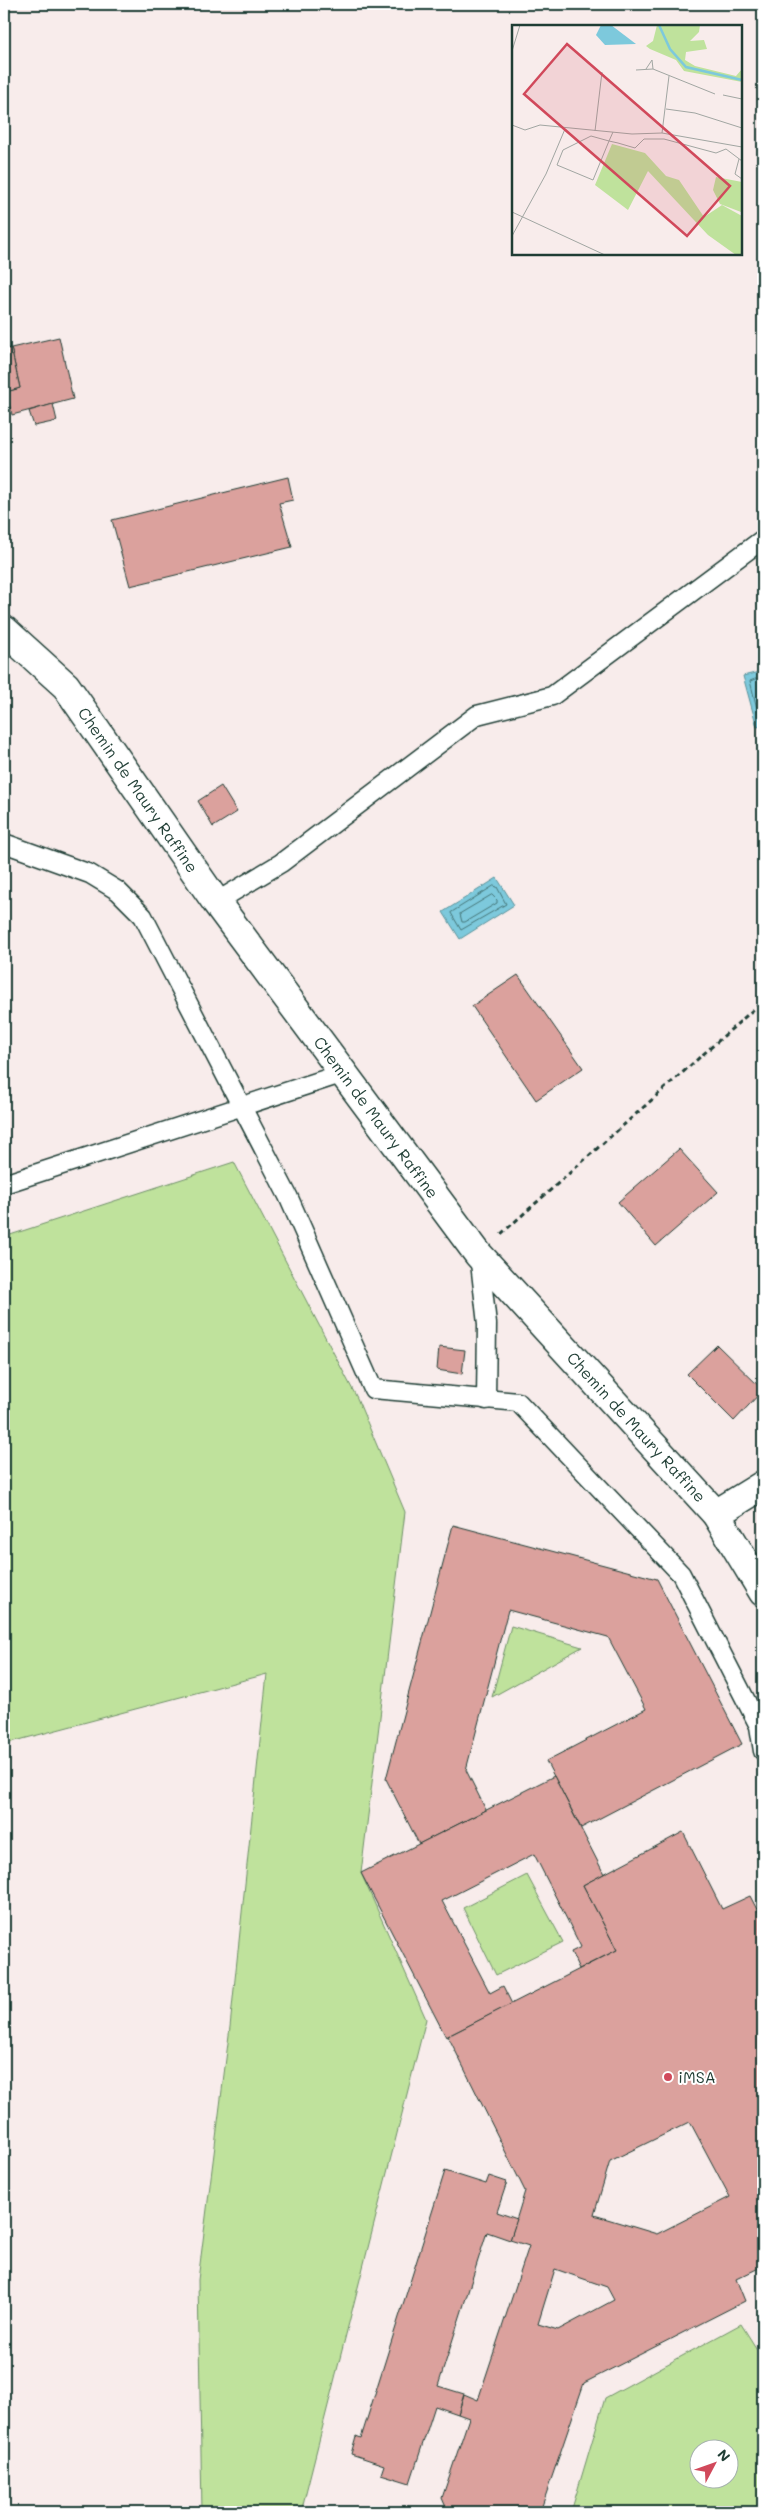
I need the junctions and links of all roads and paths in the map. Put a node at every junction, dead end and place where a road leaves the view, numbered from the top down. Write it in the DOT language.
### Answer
graph roads {
  1 [pos="763,539"];
  2 [pos="4,630"];
  3 [pos="4,843"];
  4 [pos="216,902"];
  5 [pos="763,1001"];
  6 [pos="344,1073"];
  7 [pos="242,1106"];
  8 [pos="4,1184"];
  9 [pos="478,1254"];
  10 [pos="486,1400"];
  11 [pos="763,1485"];
  12 [pos="716,1514"];
  13 [pos="763,1592"];
  14 [pos="763,1751"];
  1 -- 4 [label="lane"];
  2 -- 4 [label="street, Chemin de Maury Raffine"];
  3 -- 7 [label="lane"];
  4 -- 6 [label="street, Chemin de Maury Raffine"];
  5 -- 9 [label="path"];
  6 -- 7 [label="lane"];
  6 -- 9 [label="street, Chemin de Maury Raffine"];
  7 -- 8 [label="lane"];
  7 -- 10 [label="lane"];
  9 -- 10 [label="lane"];
  9 -- 12 [label="street, Chemin de Maury Raffine"];
  10 -- 14 [label="lane"];
  11 -- 12 [label="street"];
  12 -- 13 [label="street, Chemin de Maury Raffine"];
}
